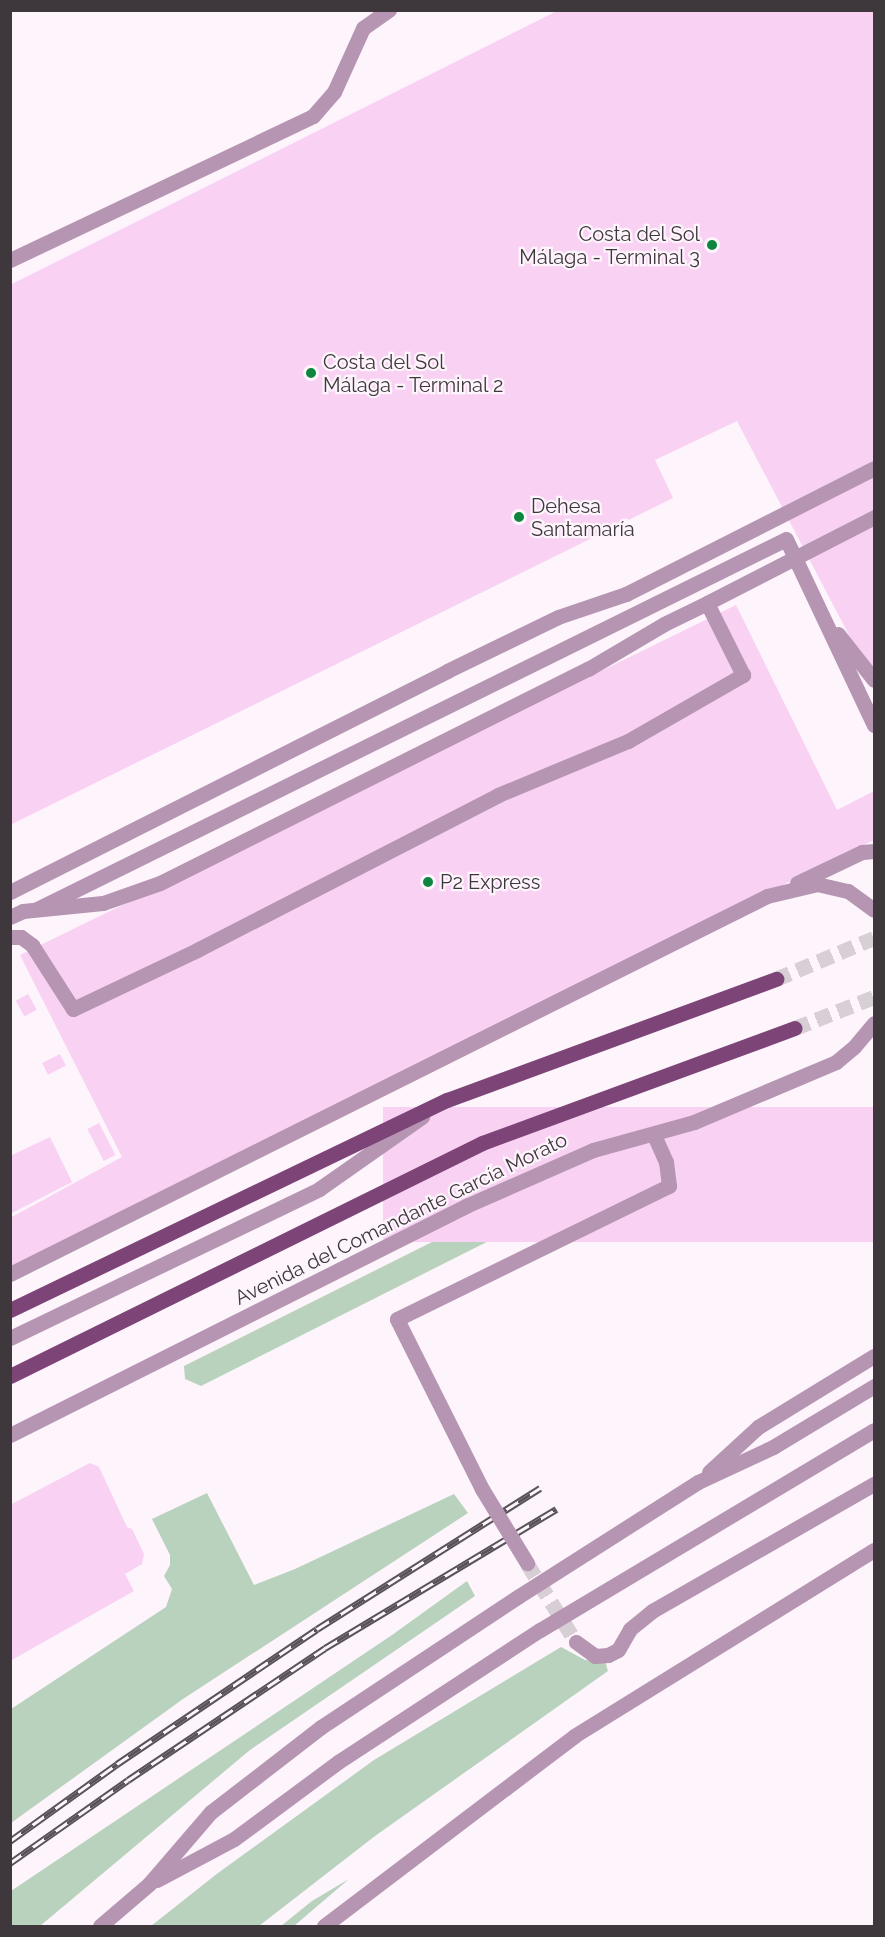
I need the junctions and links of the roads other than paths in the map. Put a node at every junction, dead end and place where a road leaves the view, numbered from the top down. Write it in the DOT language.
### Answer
graph roads {
  1 [pos="389,10"];
  2 [pos="10,260"];
  3 [pos="874,468"];
  4 [pos="874,517"];
  5 [pos="707,603"];
  6 [pos="821,613"];
  7 [pos="874,680"];
  8 [pos="874,725"];
  9 [pos="874,851"];
  10 [pos="10,892"];
  11 [pos="767,896"];
  12 [pos="874,910"];
  13 [pos="10,917"];
  14 [pos="10,922"];
  15 [pos="10,937"];
  16 [pos="776,979"];
  17 [pos="874,1023"];
  18 [pos="795,1028"];
  19 [pos="447,1100"];
  20 [pos="654,1135"];
  21 [pos="10,1274"];
  22 [pos="10,1310"];
  23 [pos="10,1338"];
  24 [pos="874,1356"];
  25 [pos="10,1376"];
  26 [pos="874,1386"];
  27 [pos="874,1430"];
  28 [pos="10,1435"];
  29 [pos="698,1482"];
  30 [pos="874,1484"];
  31 [pos="874,1550"];
  32 [pos="527,1563"];
  33 [pos="576,1642"];
  34 [pos="149,1884"];
  35 [pos="100,1926"];
  36 [pos="324,1926"];
  1 -- 2 [label="street"];
  3 -- 10 [label="street"];
  4 -- 5 [label="street, bridge"];
  5 -- 13 [label="street, bridge"];
  5 -- 15 [label="street, bridge"];
  6 -- 7 [label="street"];
  6 -- 8 [label="street"];
  6 -- 14 [label="street"];
  9 -- 11 [label="street"];
  11 -- 12 [label="street"];
  11 -- 21 [label="street"];
  16 -- 19 [label="main road"];
  17 -- 20 [label="street, Avenida del Comandante García Morato"];
  18 -- 25 [label="main road, Avenida del Comandante García Morato"];
  19 -- 22 [label="main road"];
  19 -- 23 [label="street"];
  20 -- 28 [label="street, Avenida del Comandante García Morato"];
  20 -- 32 [label="street, bridge"];
  24 -- 29 [label="street"];
  26 -- 29 [label="street"];
  27 -- 34 [label="street"];
  29 -- 34 [label="street"];
  30 -- 33 [label="street"];
  31 -- 36 [label="street"];
  34 -- 35 [label="street"];
}
